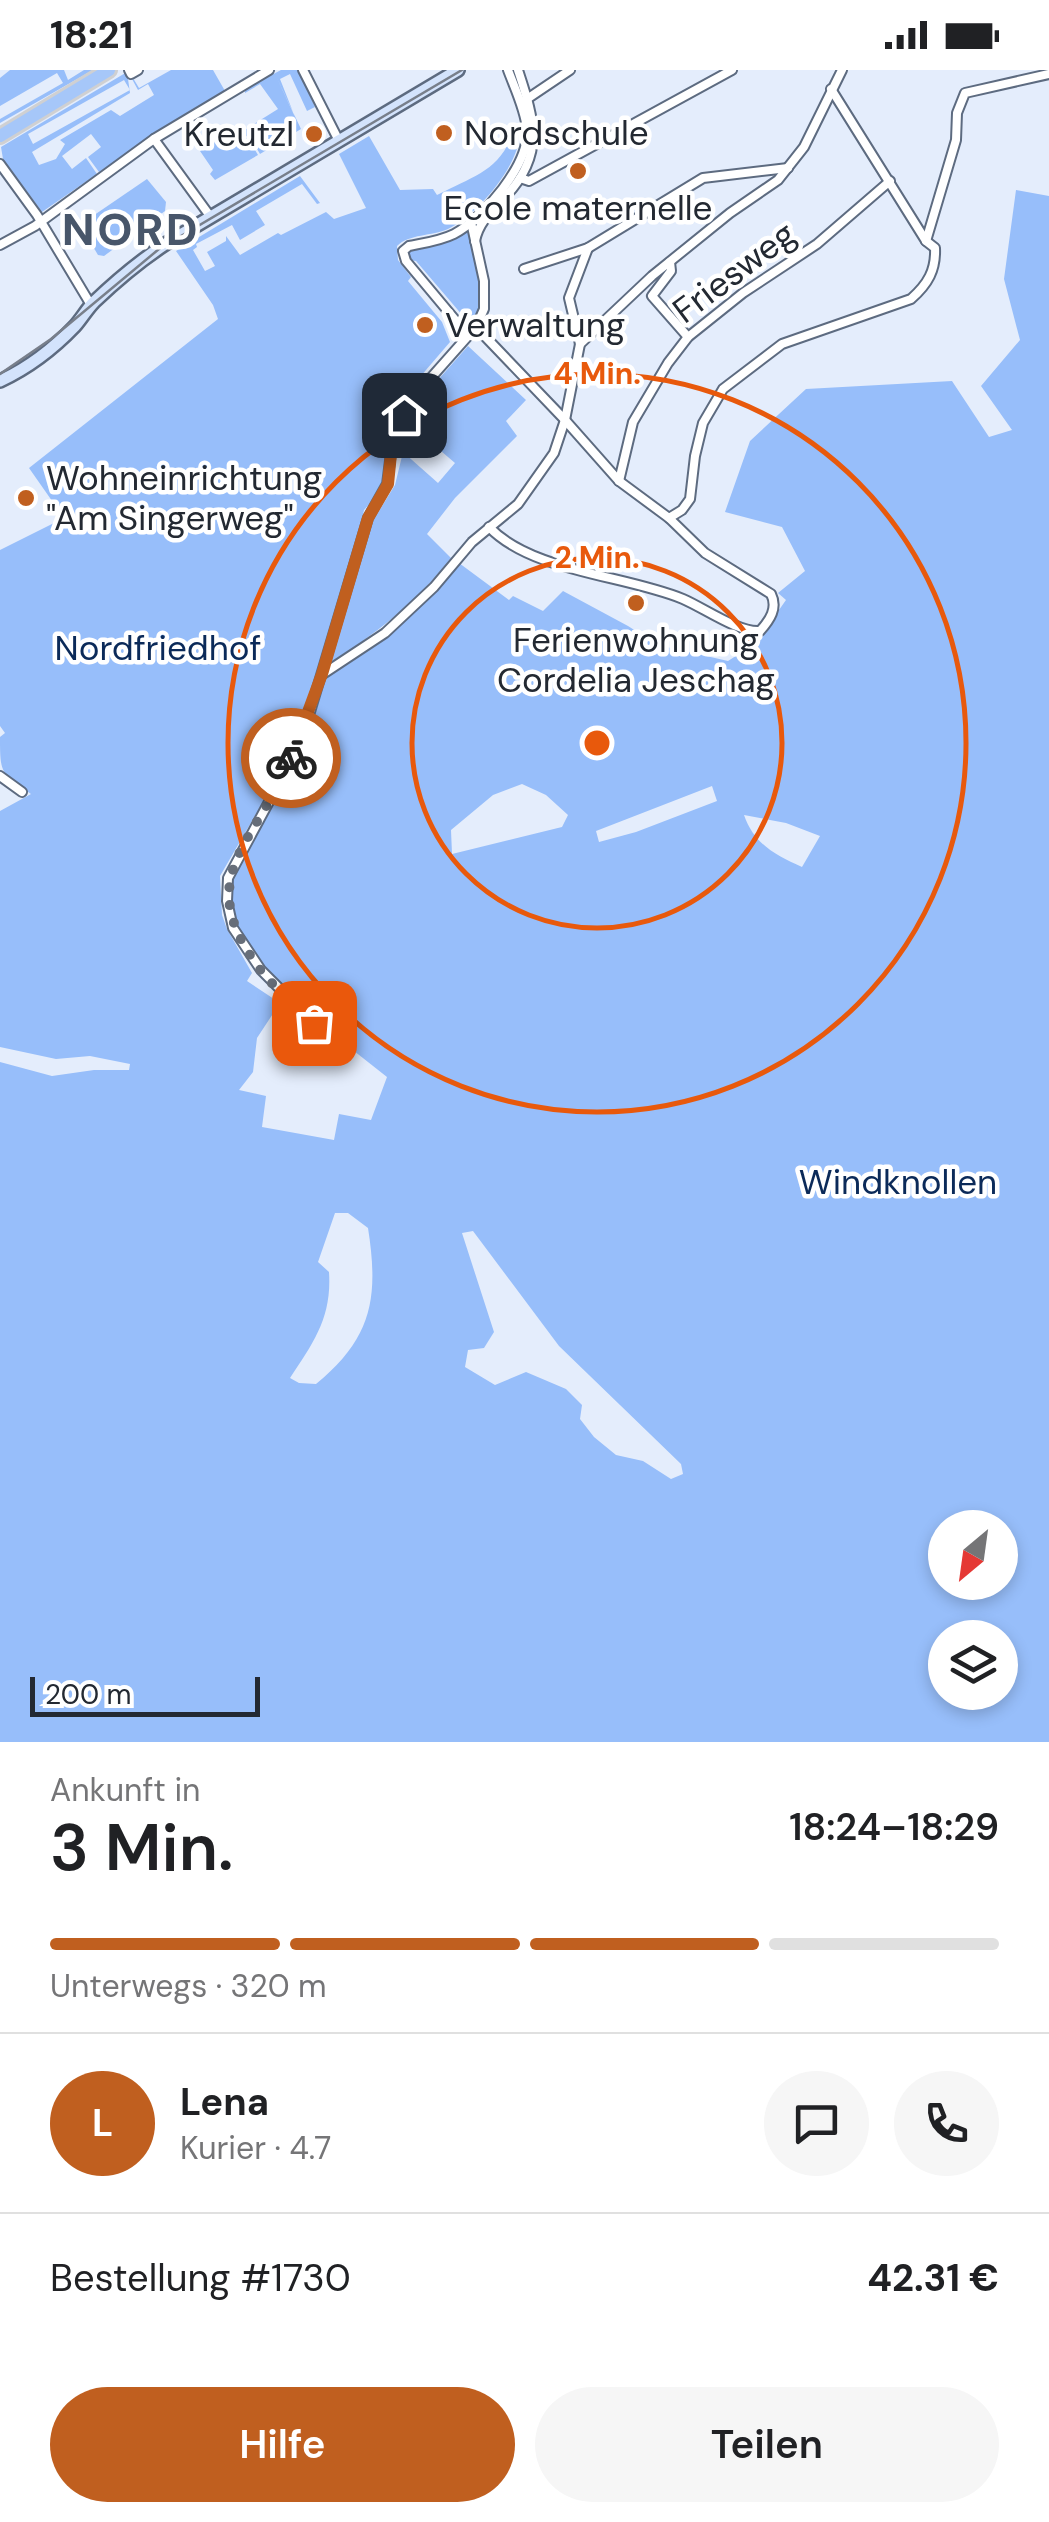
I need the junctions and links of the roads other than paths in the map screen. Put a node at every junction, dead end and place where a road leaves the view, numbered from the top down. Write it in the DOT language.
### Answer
graph roads {
  1 [pos="109,70"];
  2 [pos="129,70"];
  3 [pos="138,70"];
  4 [pos="269,70"];
  5 [pos="304,70"];
  6 [pos="458,70"];
  7 [pos="508,70"];
  8 [pos="518,70"];
  9 [pos="570,70"];
  10 [pos="732,70"];
  11 [pos="842,70"];
  12 [pos="1049,74"];
  13 [pos="831,89"];
  14 [pos="524,101"];
  15 [pos="0,136"];
  16 [pos="154,139"];
  17 [pos="339,141"];
  18 [pos="0,164"];
  19 [pos="788,168"];
  20 [pos="520,178"];
  21 [pos="890,181"];
  22 [pos="210,216"];
  23 [pos="41,222"];
  24 [pos="471,222"];
  25 [pos="926,241"];
  26 [pos="0,245"];
  27 [pos="474,246"];
  28 [pos="588,248"];
  29 [pos="670,262"];
  30 [pos="524,270"];
  31 [pos="91,305"];
  32 [pos="476,327"];
  33 [pos="468,334"];
  34 [pos="688,337"];
  35 [pos="580,344"];
  36 [pos="0,381"];
  37 [pos="565,420"];
  38 [pos="619,482"];
  39 [pos="669,518"];
  40 [pos="489,527"];
  41 [pos="322,674"];
  42 [pos="0,776"];
  43 [pos="22,792"];
  44 [pos="314,1023"];
  1 -- 15 [label="main road"];
  2 -- 3 [label="street"];
  4 -- 16 [label="street"];
  5 -- 17 [label="street"];
  6 -- 17 [label="street"];
  7 -- 14 [label="street"];
  8 -- 14 [label="street"];
  9 -- 14 [label="street"];
  10 -- 20 [label="street"];
  11 -- 13 [label="street"];
  12 -- 25 [label="street"];
  13 -- 19 [label="street"];
  13 -- 21 [label="street"];
  14 -- 20 [label="street"];
  14 -- 24 [label="street"];
  16 -- 22 [label="street"];
  16 -- 23 [label="street"];
  17 -- 22 [label="street"];
  18 -- 23 [label="street"];
  19 -- 28 [label="street"];
  19 -- 29 [label="street"];
  20 -- 27 [label="street"];
  21 -- 25 [label="street"];
  21 -- 34 [label="street, Friesweg"];
  22 -- 31 [label="street"];
  23 -- 26 [label="street"];
  23 -- 31 [label="street"];
  24 -- 27 [label="street"];
  24 -- 33 [label="street"];
  25 -- 39 [label="street"];
  27 -- 32 [label="street"];
  28 -- 30 [label="street"];
  28 -- 35 [label="street"];
  29 -- 34 [label="street"];
  29 -- 35 [label="street"];
  31 -- 36 [label="street"];
  32 -- 33 [label="street"];
  32 -- 37 [label="street"];
  33 -- 41 [label="street"];
  34 -- 38 [label="street, Friesweg"];
  35 -- 37 [label="street"];
  37 -- 38 [label="street"];
  37 -- 40 [label="street"];
  38 -- 39 [label="street"];
  39 -- 40 [label="street"];
  40 -- 41 [label="street"];
  41 -- 44 [label="street"];
  42 -- 43 [label="street"];
}
